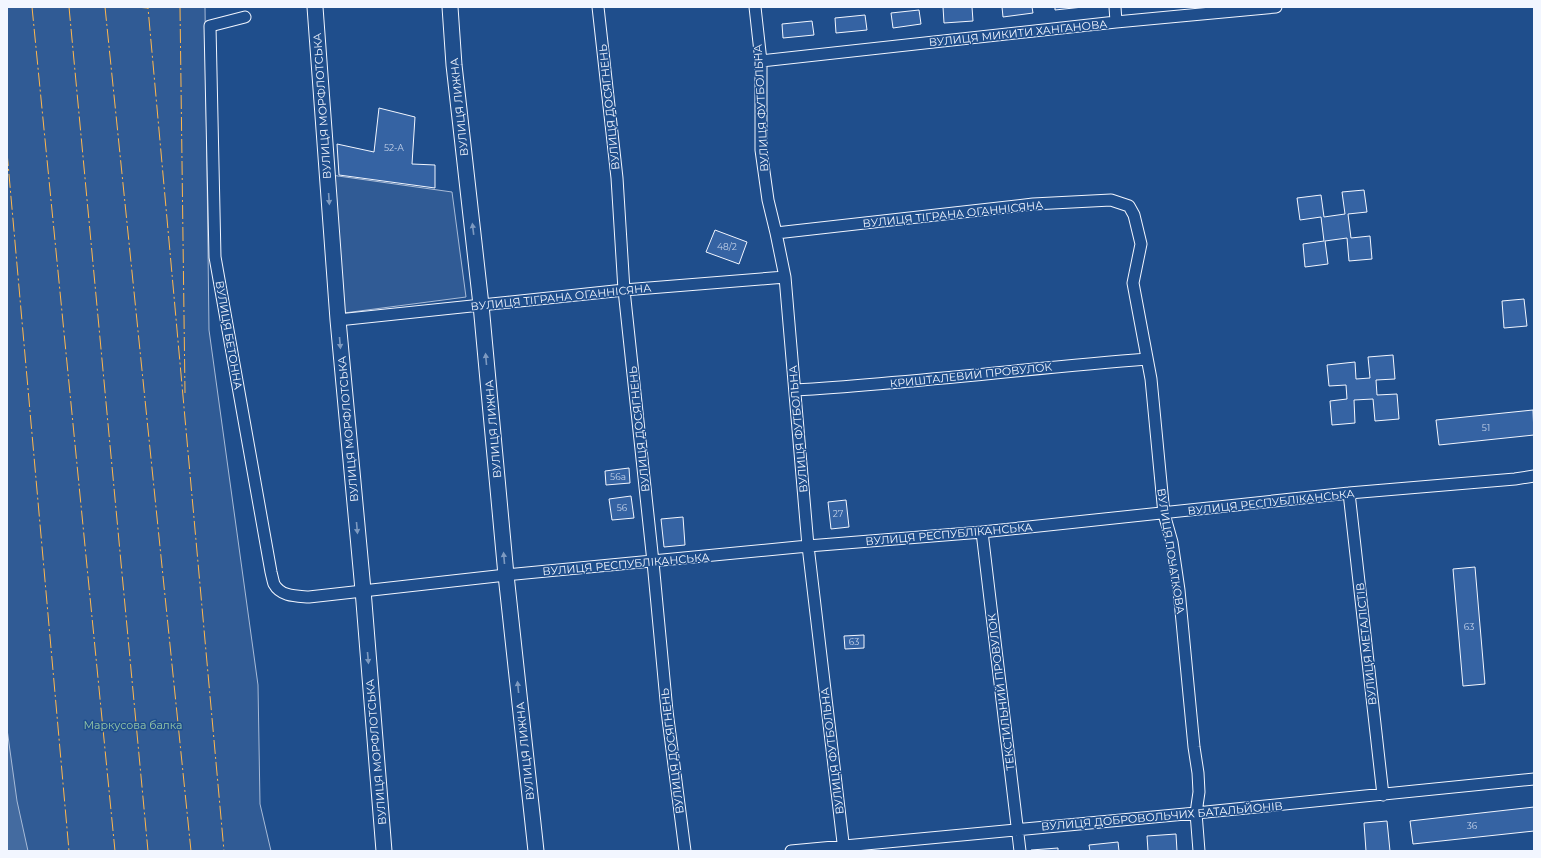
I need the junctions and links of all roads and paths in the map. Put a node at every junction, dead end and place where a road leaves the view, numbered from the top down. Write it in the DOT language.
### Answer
graph roads {
  1 [pos="315,7"];
  2 [pos="450,7"];
  3 [pos="598,7"];
  4 [pos="755,7"];
  5 [pos="1115,7"];
  6 [pos="1276,7"];
  7 [pos="245,17"];
  8 [pos="1116,22"];
  9 [pos="760,60"];
  10 [pos="1129,206"];
  11 [pos="776,233"];
  12 [pos="785,277"];
  13 [pos="624,290"];
  14 [pos="482,304"];
  15 [pos="338,320"];
  16 [pos="1147,359"];
  17 [pos="795,390"];
  18 [pos="1534,476"];
  19 [pos="1349,493"];
  20 [pos="1164,514"];
  21 [pos="982,532"];
  22 [pos="808,546"];
  23 [pos="653,562"];
  24 [pos="506,575"];
  25 [pos="363,590"];
  26 [pos="1534,779"];
  27 [pos="1382,795"];
  28 [pos="1196,813"];
  29 [pos="1018,830"];
  30 [pos="844,848"];
  31 [pos="384,851"];
  32 [pos="536,851"];
  33 [pos="685,851"];
  34 [pos="791,851"];
  35 [pos="1020,851"];
  36 [pos="1199,851"];
  1 -- 15 [label="street, ВУЛИЦЯ МОРФЛОТСЬКА, one-way"];
  14 -- 2 [label="street, ВУЛИЦЯ ЛИЖНА, one-way"];
  3 -- 13 [label="street, ВУЛИЦЯ ДОСЯГНЕНЬ"];
  4 -- 9 [label="street, ВУЛИЦЯ ФУТБОЛЬНА"];
  5 -- 8 [label="street"];
  6 -- 8 [label="street, ВУЛИЦЯ МИКИТИ ХАНГАНОВА"];
  7 -- 25 [label="street, ВУЛИЦЯ БЕТОННА"];
  8 -- 9 [label="street, ВУЛИЦЯ МИКИТИ ХАНГАНОВА"];
  9 -- 11 [label="street, ВУЛИЦЯ ФУТБОЛЬНА"];
  10 -- 11 [label="street, ВУЛИЦЯ ТІГРАНА ОГАННІСЯНА"];
  10 -- 16 [label="street, ВУЛИЦЯ ПОЧАТКОВА"];
  11 -- 12 [label="street, ВУЛИЦЯ ФУТБОЛЬНА"];
  12 -- 13 [label="street, ВУЛИЦЯ ТІГРАНА ОГАННІСЯНА"];
  12 -- 17 [label="street, ВУЛИЦЯ ФУТБОЛЬНА"];
  13 -- 14 [label="street, ВУЛИЦЯ ТІГРАНА ОГАННІСЯНА"];
  13 -- 23 [label="street, ВУЛИЦЯ ДОСЯГНЕНЬ"];
  14 -- 15 [label="street, ВУЛИЦЯ ТІГРАНА ОГАННІСЯНА"];
  24 -- 14 [label="street, ВУЛИЦЯ ЛИЖНА, one-way"];
  15 -- 25 [label="street, ВУЛИЦЯ МОРФЛОТСЬКА, one-way"];
  16 -- 17 [label="street, КРИШТАЛЕВИЙ ПРОВУЛОК"];
  16 -- 20 [label="street, ВУЛИЦЯ ПОЧАТКОВА"];
  17 -- 22 [label="street, ВУЛИЦЯ ФУТБОЛЬНА"];
  18 -- 19 [label="street, ВУЛИЦЯ РЕСПУБЛІКАНСЬКА"];
  19 -- 20 [label="street, ВУЛИЦЯ РЕСПУБЛІКАНСЬКА"];
  19 -- 27 [label="street, ВУЛИЦЯ МЕТАЛІСТІВ"];
  20 -- 21 [label="street, ВУЛИЦЯ РЕСПУБЛІКАНСЬКА"];
  20 -- 28 [label="street, ВУЛИЦЯ ПОЧАТКОВА"];
  21 -- 22 [label="street, ВУЛИЦЯ РЕСПУБЛІКАНСЬКА"];
  21 -- 29 [label="street, ТЕКСТИЛЬНИЙ ПРОВУЛОК"];
  22 -- 23 [label="street, ВУЛИЦЯ РЕСПУБЛІКАНСЬКА"];
  22 -- 30 [label="street, ВУЛИЦЯ ФУТБОЛЬНА"];
  23 -- 24 [label="street, ВУЛИЦЯ РЕСПУБЛІКАНСЬКА"];
  23 -- 33 [label="street, ВУЛИЦЯ ДОСЯГНЕНЬ"];
  24 -- 25 [label="street, ВУЛИЦЯ РЕСПУБЛІКАНСЬКА"];
  32 -- 24 [label="street, ВУЛИЦЯ ЛИЖНА, one-way"];
  25 -- 31 [label="street, ВУЛИЦЯ МОРФЛОТСЬКА, one-way"];
  26 -- 27 [label="street, ВУЛИЦЯ ДОБРОВОЛЬЧИХ БАТАЛЬЙОНІВ"];
  27 -- 28 [label="street, ВУЛИЦЯ ДОБРОВОЛЬЧИХ БАТАЛЬЙОНІВ"];
  28 -- 29 [label="street, ВУЛИЦЯ ДОБРОВОЛЬЧИХ БАТАЛЬЙОНІВ"];
  28 -- 36 [label="street, ВУЛИЦЯ ПОЧАТКОВА"];
  29 -- 30 [label="street, ВУЛИЦЯ ДОБРОВОЛЬЧИХ БАТАЛЬЙОНІВ"];
  29 -- 35 [label="street, ТЕКСТИЛЬНИЙ ПРОВУЛОК"];
  30 -- 34 [label="street, ВУЛИЦЯ ДОБРОВОЛЬЧИХ БАТАЛЬЙОНІВ"];
}
